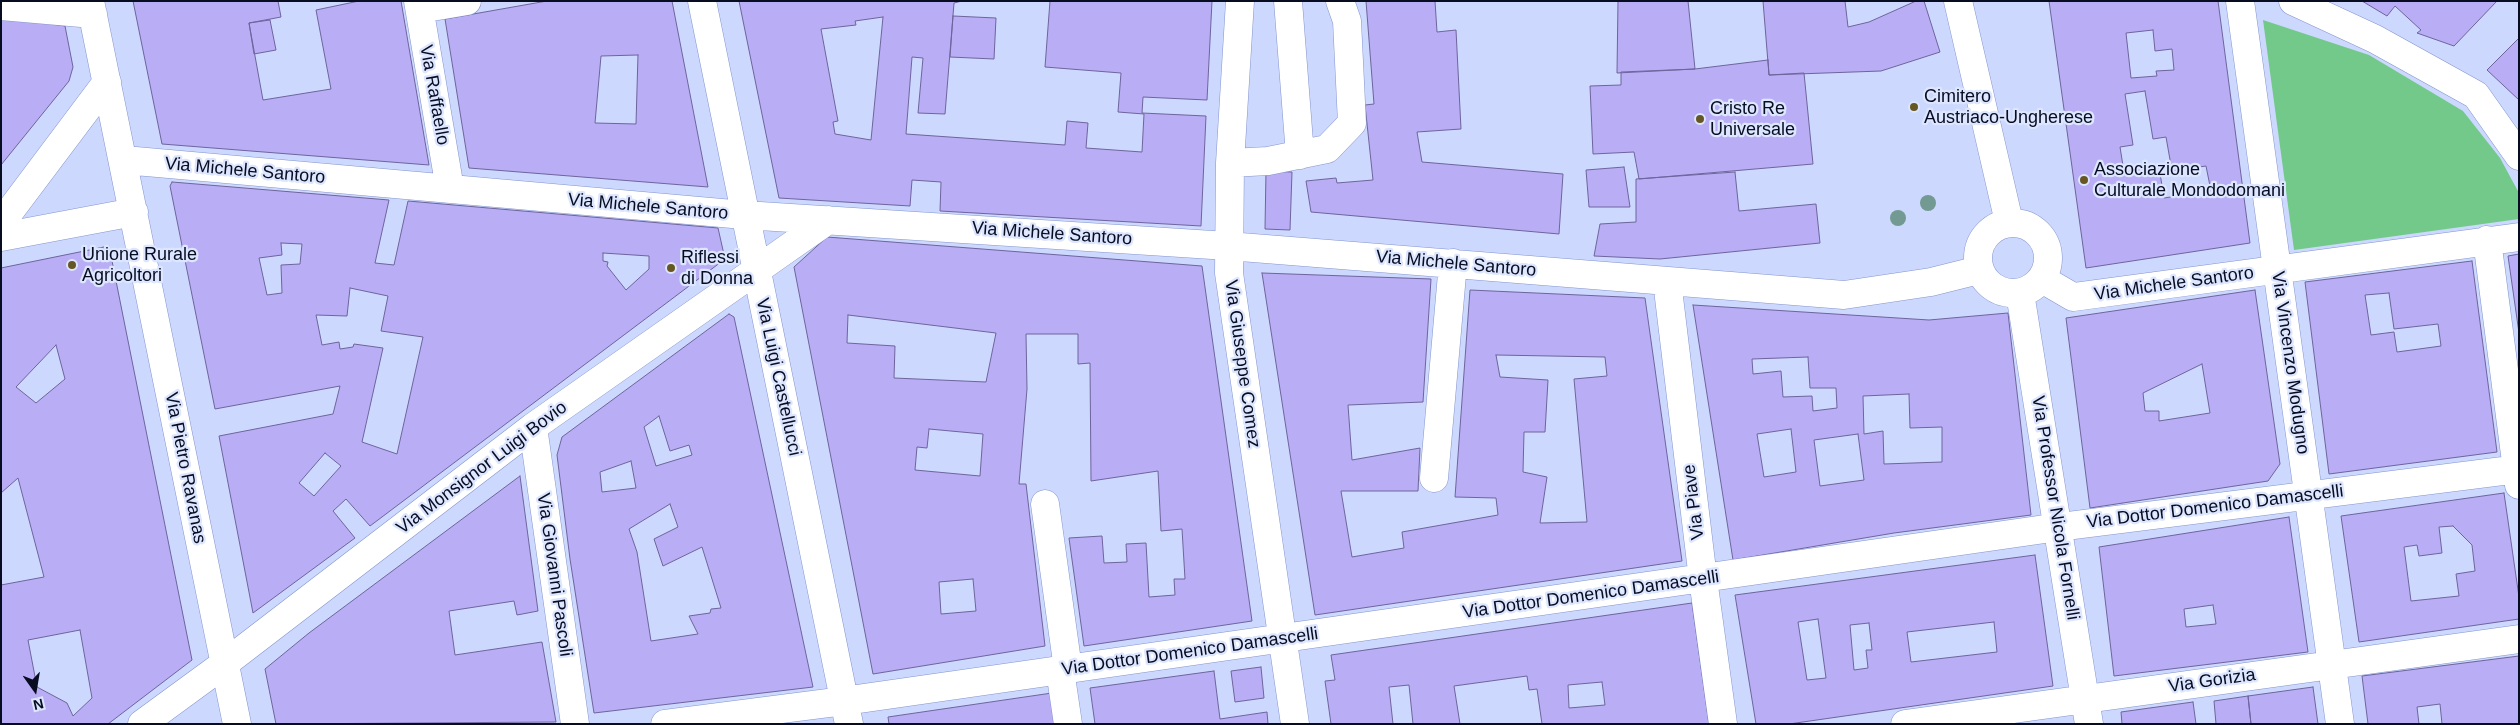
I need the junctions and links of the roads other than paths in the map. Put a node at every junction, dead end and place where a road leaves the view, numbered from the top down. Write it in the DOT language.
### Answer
graph roads {
  1 [pos="467,1"];
  2 [pos="702,1"];
  3 [pos="1240,1"];
  4 [pos="1288,1"];
  5 [pos="1340,1"];
  6 [pos="1958,1"];
  7 [pos="2240,1"];
  8 [pos="2293,1"];
  9 [pos="419,5"];
  10 [pos="1,6"];
  11 [pos="92,8"];
  12 [pos="107,82"];
  13 [pos="1300,155"];
  14 [pos="2519,156"];
  15 [pos="124,160"];
  16 [pos="1230,163"];
  17 [pos="450,189"];
  18 [pos="134,212"];
  19 [pos="744,215"];
  20 [pos="828,220"];
  21 [pos="2009,222"];
  22 [pos="1,223"];
  23 [pos="1,237"];
  24 [pos="2519,237"];
  25 [pos="2487,240"];
  26 [pos="1228,246"];
  27 [pos="1453,263"];
  28 [pos="1979,270"];
  29 [pos="2276,270"];
  30 [pos="756,272"];
  31 [pos="1667,281"];
  32 [pos="2031,286"];
  33 [pos="533,427"];
  34 [pos="2518,474"];
  35 [pos="1434,478"];
  36 [pos="2309,494"];
  37 [pos="1045,504"];
  38 [pos="2059,527"];
  39 [pos="1703,579"];
  40 [pos="1282,639"];
  41 [pos="2519,639"];
  42 [pos="224,664"];
  43 [pos="2331,665"];
  44 [pos="1064,670"];
  45 [pos="2087,711"];
  46 [pos="846,712"];
  47 [pos="142,724"];
  48 [pos="237,724"];
  49 [pos="575,724"];
  50 [pos="664,724"];
  51 [pos="1068,724"];
  52 [pos="1295,724"];
  53 [pos="1723,724"];
  54 [pos="1905,724"];
  55 [pos="2340,724"];
  1 -- 9 [label="street"];
  2 -- 19 [label="street, Via Luigi Castellucci"];
  3 -- 16 [label="street, Via Giuseppe Comez"];
  4 -- 13 [label="street"];
  5 -- 13 [label="street"];
  6 -- 21 [label="street"];
  7 -- 29 [label="street, Via Vincenzo Modugno"];
  8 -- 14 [label="street"];
  9 -- 17 [label="street, Via Raffaello"];
  10 -- 11 [label="street"];
  11 -- 12 [label="street, Via Pietro Ravanas"];
  12 -- 15 [label="street, Via Pietro Ravanas"];
  12 -- 22 [label="street"];
  13 -- 16 [label="street"];
  15 -- 17 [label="street, Via Michele Santoro"];
  15 -- 18 [label="street, Via Pietro Ravanas"];
  16 -- 26 [label="street, Via Giuseppe Comez"];
  17 -- 19 [label="street, Via Michele Santoro"];
  18 -- 23 [label="street"];
  18 -- 42 [label="street, Via Pietro Ravanas"];
  19 -- 20 [label="street, Via Michele Santoro"];
  19 -- 30 [label="street, Via Luigi Castellucci"];
  20 -- 26 [label="street, Via Michele Santoro"];
  20 -- 30 [label="street, Via Monsignor Luigi Bovio"];
  21 -- 28 [label="street"];
  21 -- 32 [label="street"];
  24 -- 25 [label="street, Via Michele Santoro"];
  25 -- 29 [label="street, Via Michele Santoro"];
  25 -- 34 [label="street"];
  26 -- 27 [label="street, Via Michele Santoro"];
  26 -- 40 [label="street, Via Giuseppe Comez"];
  27 -- 31 [label="street, Via Michele Santoro"];
  27 -- 35 [label="street"];
  28 -- 31 [label="street, Via Michele Santoro"];
  28 -- 32 [label="street"];
  29 -- 32 [label="street, Via Michele Santoro"];
  29 -- 36 [label="street, Via Vincenzo Modugno"];
  30 -- 33 [label="street, Via Monsignor Luigi Bovio"];
  30 -- 46 [label="street, Via Luigi Castellucci"];
  31 -- 39 [label="street, Via Piave"];
  32 -- 38 [label="street, Via Professor Nicola Fornelli"];
  33 -- 42 [label="street, Via Monsignor Luigi Bovio"];
  33 -- 49 [label="street, Via Giovanni Pascoli"];
  34 -- 36 [label="street, Via Dottor Domenico Damascelli"];
  36 -- 38 [label="street, Via Dottor Domenico Damascelli"];
  36 -- 43 [label="street, Via Vincenzo Modugno"];
  37 -- 44 [label="street"];
  38 -- 39 [label="street, Via Dottor Domenico Damascelli"];
  38 -- 45 [label="street, Via Professor Nicola Fornelli"];
  39 -- 40 [label="street, Via Dottor Domenico Damascelli"];
  39 -- 53 [label="street, Via Piave"];
  40 -- 44 [label="street, Via Dottor Domenico Damascelli"];
  40 -- 52 [label="street, Via Giuseppe Comez"];
  41 -- 43 [label="street, Via Gorizia"];
  42 -- 47 [label="street, Via Monsignor Luigi Bovio"];
  42 -- 48 [label="street, Via Pietro Ravanas"];
  43 -- 45 [label="street, Via Gorizia"];
  43 -- 55 [label="street, Via Vincenzo Modugno"];
  44 -- 46 [label="street, Via Dottor Domenico Damascelli"];
  44 -- 51 [label="street"];
  45 -- 54 [label="street, Via Gorizia"];
  46 -- 50 [label="street, Via Dottor Domenico Damascelli"];
}
